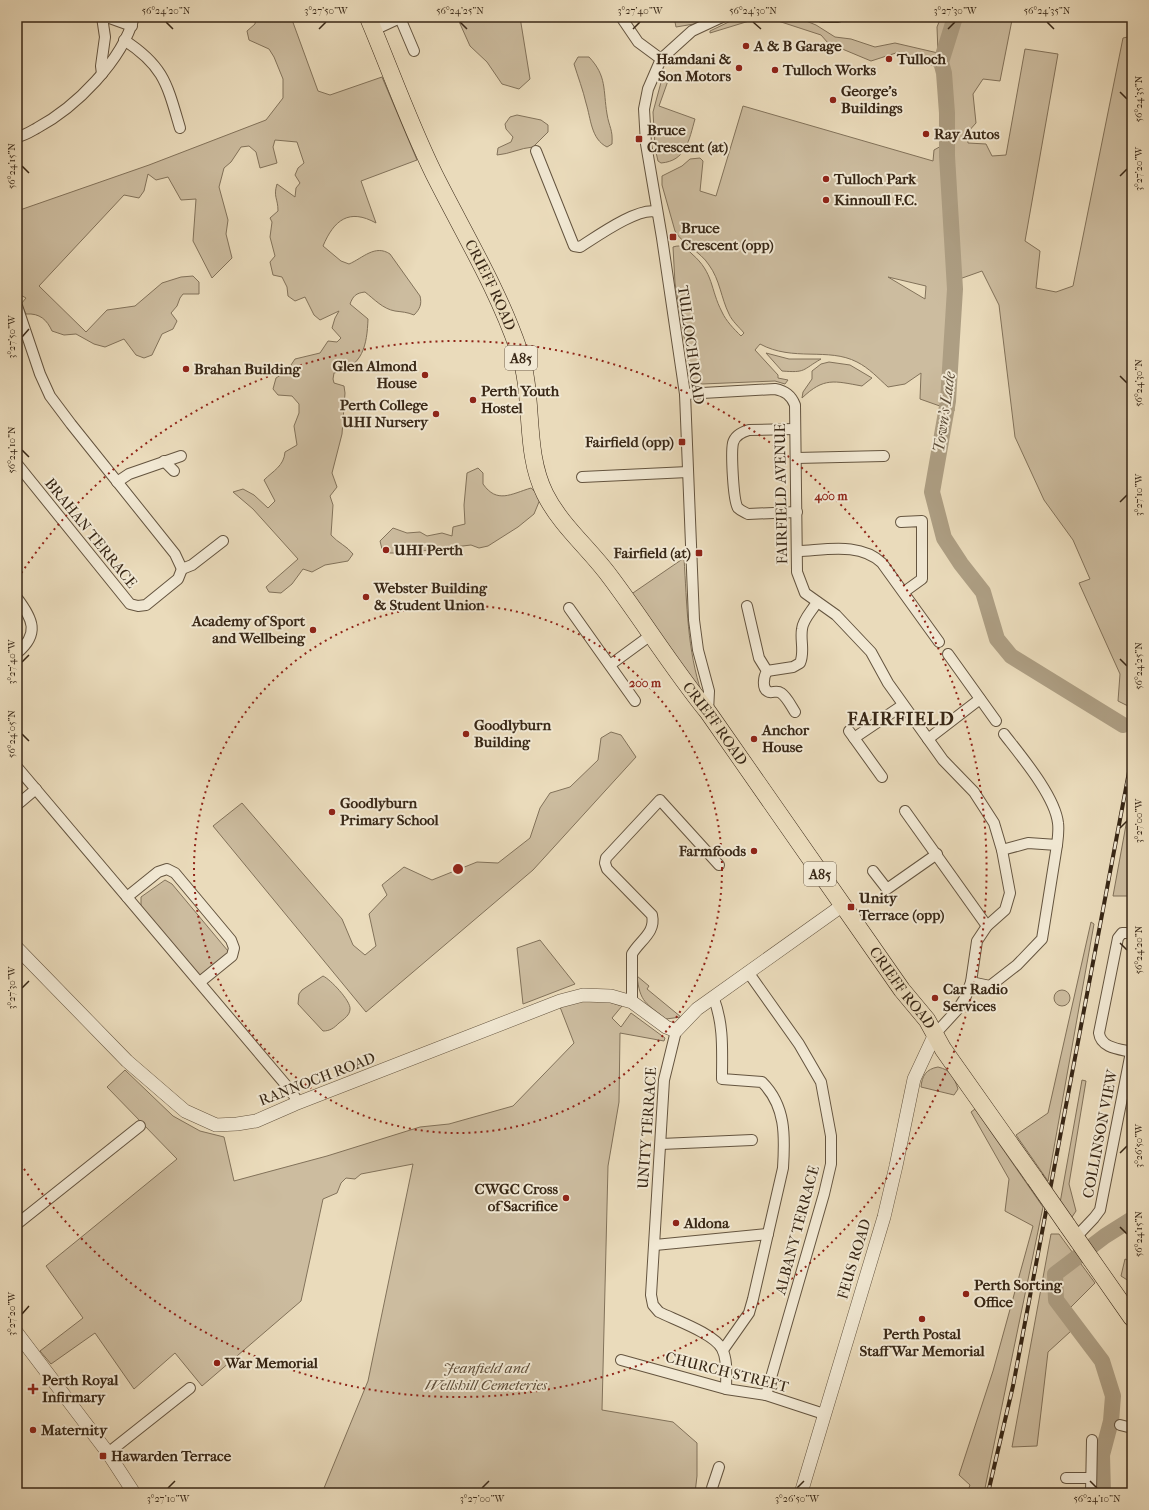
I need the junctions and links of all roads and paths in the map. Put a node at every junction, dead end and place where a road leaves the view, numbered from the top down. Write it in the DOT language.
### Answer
graph roads {
  1 [pos="102,17"];
  2 [pos="107,17"];
  3 [pos="621,17"];
  4 [pos="722,17"];
  5 [pos="822,17"];
  6 [pos="838,17"];
  7 [pos="133,21"];
  8 [pos="371,24"];
  9 [pos="124,40"];
  10 [pos="414,51"];
  11 [pos="661,59"];
  12 [pos="102,74"];
  13 [pos="180,128"];
  14 [pos="17,137"];
  15 [pos="536,151"];
  16 [pos="657,212"];
  17 [pos="17,306"];
  18 [pos="685,394"];
  19 [pos="795,429"];
  20 [pos="181,456"];
  21 [pos="884,456"];
  22 [pos="796,458"];
  23 [pos="164,461"];
  24 [pos="17,464"];
  25 [pos="174,471"];
  26 [pos="688,472"];
  27 [pos="582,477"];
  28 [pos="117,482"];
  29 [pos="796,512"];
  30 [pos="901,522"];
  31 [pos="223,541"];
  32 [pos="798,551"];
  33 [pos="182,569"];
  34 [pos="904,592"];
  35 [pos="17,598"];
  36 [pos="817,602"];
  37 [pos="747,606"];
  38 [pos="569,608"];
  39 [pos="651,636"];
  40 [pos="939,642"];
  41 [pos="17,653"];
  42 [pos="948,654"];
  43 [pos="610,665"];
  44 [pos="767,671"];
  45 [pos="980,699"];
  46 [pos="635,701"];
  47 [pos="903,705"];
  48 [pos="708,712"];
  49 [pos="795,712"];
  50 [pos="996,721"];
  51 [pos="1004,734"];
  52 [pos="928,739"];
  53 [pos="17,767"];
  54 [pos="882,777"];
  55 [pos="36,789"];
  56 [pos="17,805"];
  57 [pos="905,811"];
  58 [pos="1057,845"];
  59 [pos="1002,850"];
  60 [pos="937,854"];
  61 [pos="719,865"];
  62 [pos="874,871"];
  63 [pos="127,897"];
  64 [pos="843,905"];
  65 [pos="987,926"];
  66 [pos="1132,933"];
  67 [pos="17,948"];
  68 [pos="748,972"];
  69 [pos="200,982"];
  70 [pos="971,982"];
  71 [pos="714,999"];
  72 [pos="632,1002"];
  73 [pos="676,1031"];
  74 [pos="935,1034"];
  75 [pos="1132,1052"];
  76 [pos="295,1104"];
  77 [pos="140,1126"];
  78 [pos="752,1140"];
  79 [pos="661,1144"];
  80 [pos="17,1224"];
  81 [pos="768,1234"];
  82 [pos="1075,1237"];
  83 [pos="655,1245"];
  84 [pos="1132,1318"];
  85 [pos="17,1333"];
  86 [pos="723,1350"];
  87 [pos="621,1360"];
  88 [pos="190,1388"];
  89 [pos="726,1389"];
  90 [pos="766,1395"];
  91 [pos="824,1414"];
  92 [pos="1120,1426"];
  93 [pos="1132,1428"];
  94 [pos="1092,1440"];
  95 [pos="108,1453"];
  96 [pos="719,1467"];
  97 [pos="1066,1478"];
  98 [pos="1091,1478"];
  99 [pos="134,1493"];
  100 [pos="713,1493"];
  101 [pos="801,1493"];
  102 [pos="1091,1493"];
  1 -- 12 [label="street"];
  2 -- 7 [label="street"];
  3 -- 11 [label="street"];
  4 -- 11 [label="street, TULLOCH ROAD"];
  5 -- 6 [label="street"];
  7 -- 9 [label="street"];
  8 -- 10 [label="street"];
  8 -- 39 [label="main road, CRIEFF ROAD / A85"];
  9 -- 12 [label="street"];
  9 -- 13 [label="street"];
  11 -- 16 [label="street, TULLOCH ROAD"];
  12 -- 14 [label="street"];
  15 -- 16 [label="street"];
  16 -- 18 [label="street, TULLOCH ROAD"];
  17 -- 28 [label="street"];
  18 -- 19 [label="street, FAIRFIELD AVENUE"];
  18 -- 26 [label="street, TULLOCH ROAD"];
  19 -- 22 [label="street, FAIRFIELD AVENUE"];
  19 -- 29 [label="street"];
  20 -- 23 [label="street"];
  21 -- 22 [label="street"];
  22 -- 29 [label="street, FAIRFIELD AVENUE"];
  23 -- 25 [label="street"];
  23 -- 28 [label="street"];
  24 -- 33 [label="street, BRAHAN TERRACE"];
  26 -- 27 [label="street"];
  26 -- 48 [label="street, TULLOCH ROAD"];
  28 -- 33 [label="street"];
  29 -- 32 [label="street, FAIRFIELD AVENUE"];
  30 -- 34 [label="street"];
  31 -- 33 [label="street"];
  32 -- 34 [label="street"];
  32 -- 36 [label="street, FAIRFIELD AVENUE"];
  34 -- 40 [label="street"];
  35 -- 41 [label="street"];
  36 -- 44 [label="street"];
  36 -- 47 [label="street, FAIRFIELD AVENUE"];
  37 -- 44 [label="street"];
  38 -- 43 [label="street"];
  39 -- 43 [label="street"];
  39 -- 48 [label="main road, CRIEFF ROAD / A85"];
  42 -- 45 [label="street"];
  43 -- 46 [label="street"];
  44 -- 49 [label="street"];
  45 -- 50 [label="street"];
  45 -- 52 [label="street"];
  47 -- 52 [label="street, FAIRFIELD AVENUE"];
  47 -- 54 [label="street"];
  48 -- 64 [label="main road, CRIEFF ROAD / A85"];
  51 -- 58 [label="street"];
  52 -- 59 [label="street, FAIRFIELD AVENUE"];
  53 -- 55 [label="street"];
  55 -- 56 [label="street"];
  55 -- 63 [label="street"];
  57 -- 60 [label="street"];
  58 -- 59 [label="street"];
  58 -- 70 [label="street"];
  59 -- 65 [label="street, FAIRFIELD AVENUE"];
  60 -- 62 [label="street"];
  60 -- 65 [label="street"];
  61 -- 72 [label="street"];
  63 -- 69 [label="street"];
  63 -- 69 [label="street"];
  64 -- 68 [label="street"];
  64 -- 74 [label="main road, CRIEFF ROAD / A85"];
  65 -- 70 [label="street, FAIRFIELD AVENUE"];
  66 -- 75 [label="street, COLLINSON VIEW"];
  67 -- 76 [label="street, RANNOCH ROAD"];
  68 -- 71 [label="street"];
  68 -- 90 [label="street, ALBANY TERRACE"];
  69 -- 76 [label="street"];
  70 -- 74 [label="street, FAIRFIELD AVENUE"];
  71 -- 73 [label="street"];
  71 -- 81 [label="street"];
  72 -- 73 [label="street, RANNOCH ROAD"];
  72 -- 76 [label="street, RANNOCH ROAD"];
  73 -- 79 [label="street, UNITY TERRACE"];
  74 -- 82 [label="main road, CRIEFF ROAD / A85, bridge"];
  74 -- 91 [label="street, FEUS ROAD"];
  75 -- 82 [label="street, COLLINSON VIEW"];
  77 -- 80 [label="street"];
  78 -- 79 [label="street"];
  79 -- 83 [label="street, UNITY TERRACE"];
  81 -- 83 [label="street"];
  81 -- 86 [label="street"];
  82 -- 84 [label="main road, CRIEFF ROAD / A85"];
  83 -- 86 [label="street, UNITY TERRACE"];
  85 -- 95 [label="street"];
  86 -- 89 [label="street"];
  87 -- 89 [label="street, CHURCH STREET"];
  88 -- 95 [label="street"];
  89 -- 90 [label="street, CHURCH STREET"];
  90 -- 91 [label="street, CHURCH STREET"];
  91 -- 101 [label="street, FEUS ROAD"];
  92 -- 93 [label="street"];
  94 -- 98 [label="street"];
  95 -- 99 [label="street"];
  96 -- 100 [label="street"];
  97 -- 98 [label="street"];
  98 -- 102 [label="street"];
}
